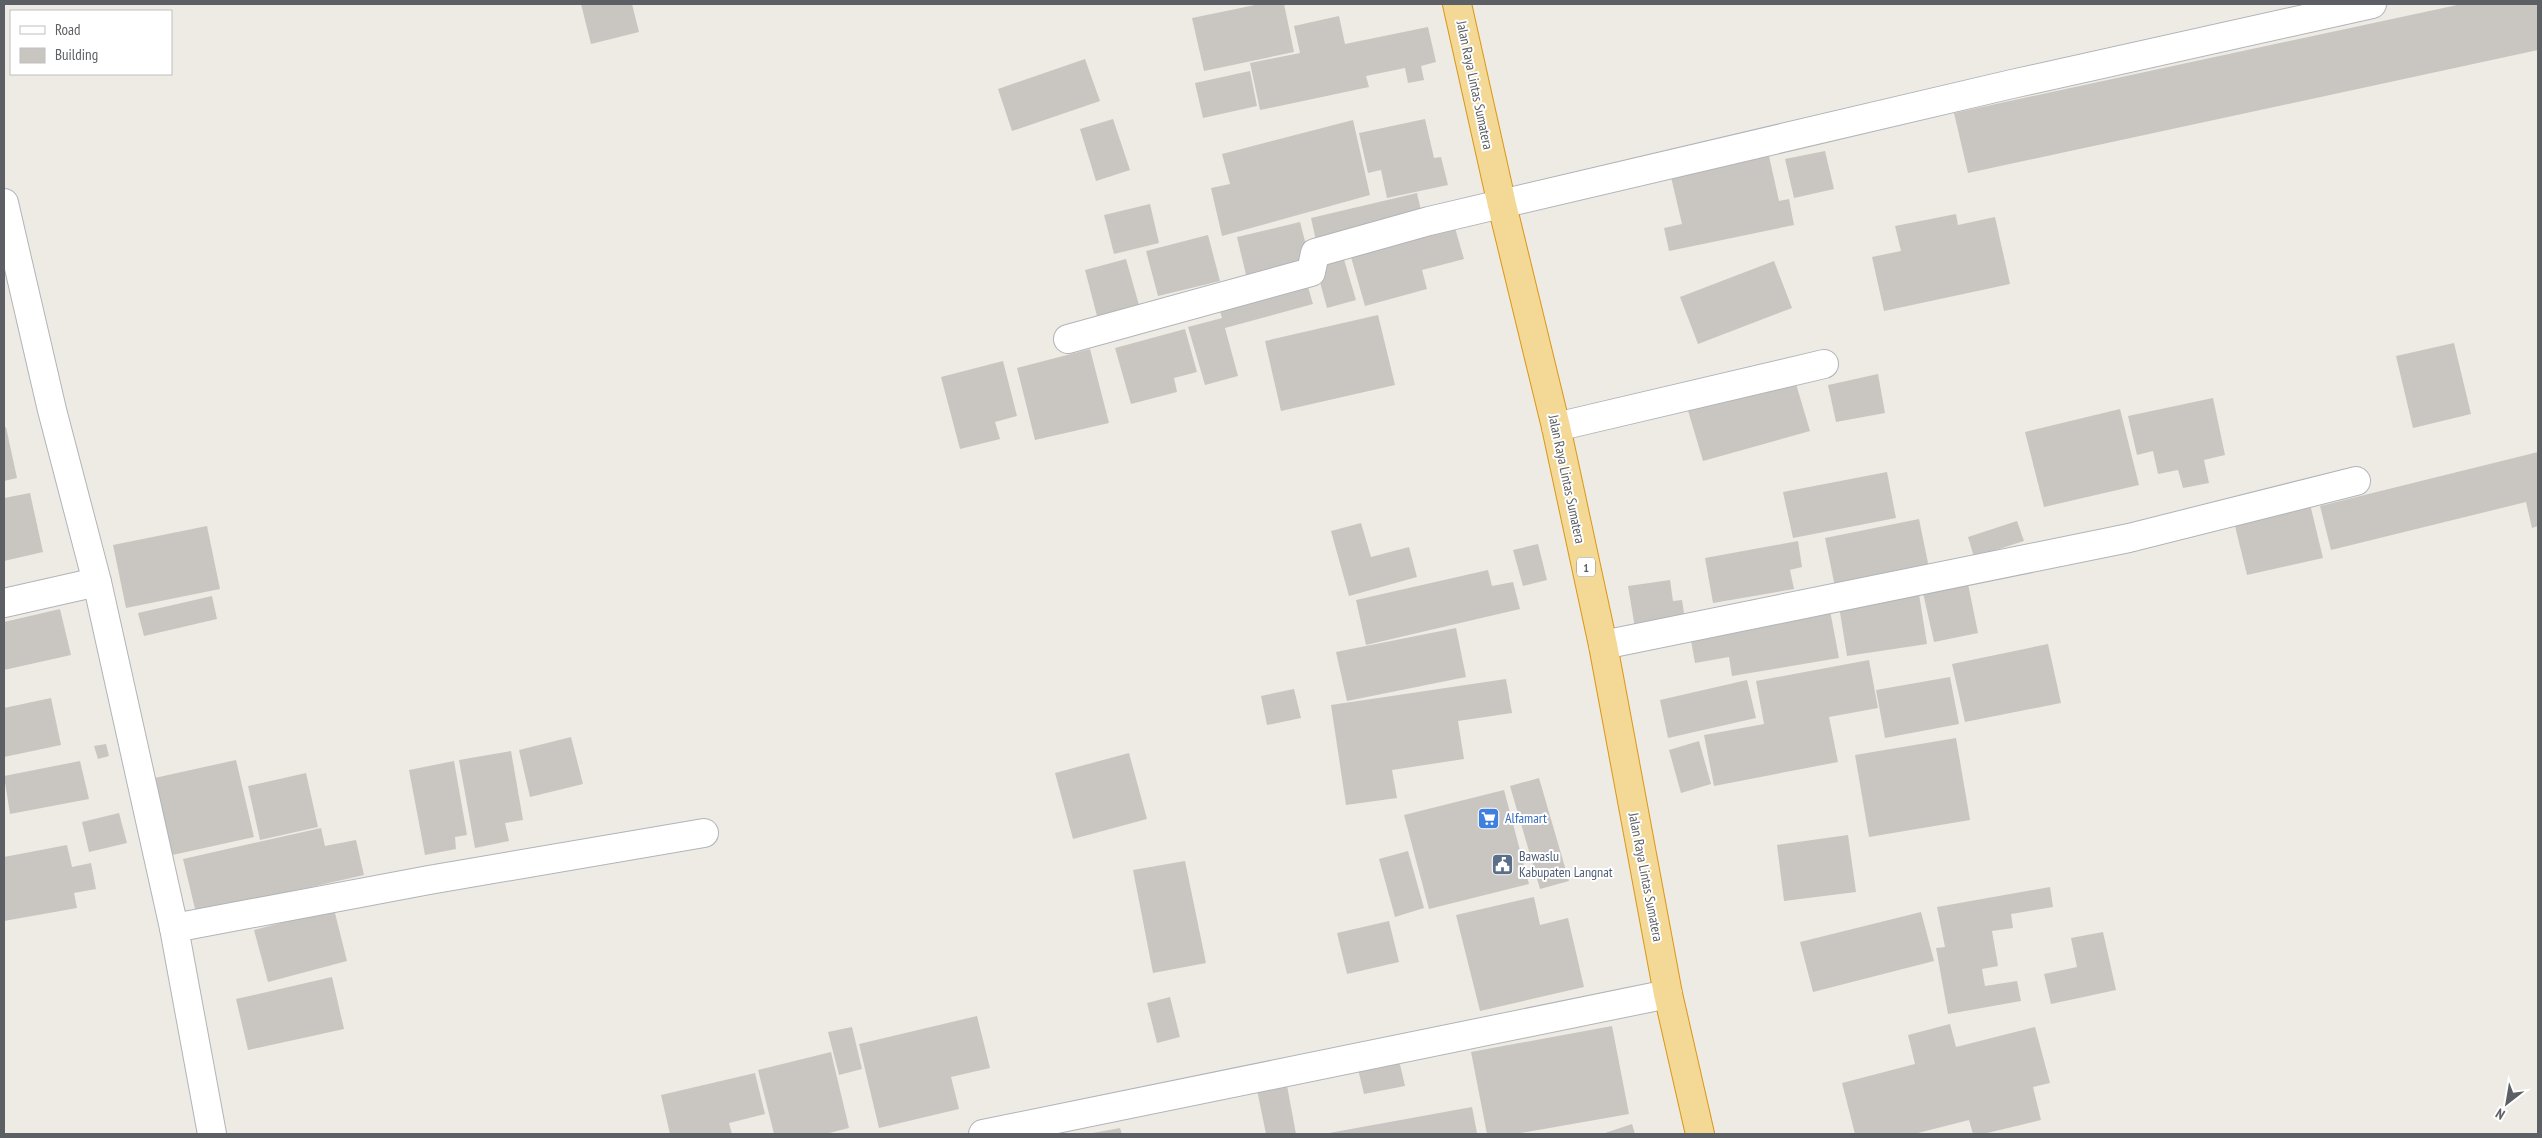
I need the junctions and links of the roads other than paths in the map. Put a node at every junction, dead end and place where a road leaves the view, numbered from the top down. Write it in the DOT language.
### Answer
graph roads {
  1 [pos="1458,4"];
  2 [pos="2372,4"];
  3 [pos="4,203"];
  4 [pos="1502,205"];
  5 [pos="1068,339"];
  6 [pos="1824,364"];
  7 [pos="1556,427"];
  8 [pos="2356,481"];
  9 [pos="97,582"];
  10 [pos="4,603"];
  11 [pos="1603,645"];
  12 [pos="704,833"];
  13 [pos="174,928"];
  14 [pos="1668,994"];
  15 [pos="212,1134"];
  16 [pos="983,1134"];
  17 [pos="1700,1134"];
  1 -- 4 [label="highway, Jalan Raya Lintas Sumatera / 1"];
  2 -- 4 [label="street"];
  3 -- 9 [label="street"];
  4 -- 5 [label="street"];
  4 -- 7 [label="highway, Jalan Raya Lintas Sumatera / 1"];
  6 -- 7 [label="street"];
  7 -- 11 [label="highway, Jalan Raya Lintas Sumatera / 1"];
  8 -- 11 [label="street"];
  9 -- 10 [label="street"];
  9 -- 13 [label="street"];
  11 -- 14 [label="highway, Jalan Raya Lintas Sumatera / 1"];
  12 -- 13 [label="street"];
  13 -- 15 [label="street"];
  14 -- 16 [label="street"];
  14 -- 17 [label="highway, Jalan Raya Lintas Sumatera / 1"];
}
